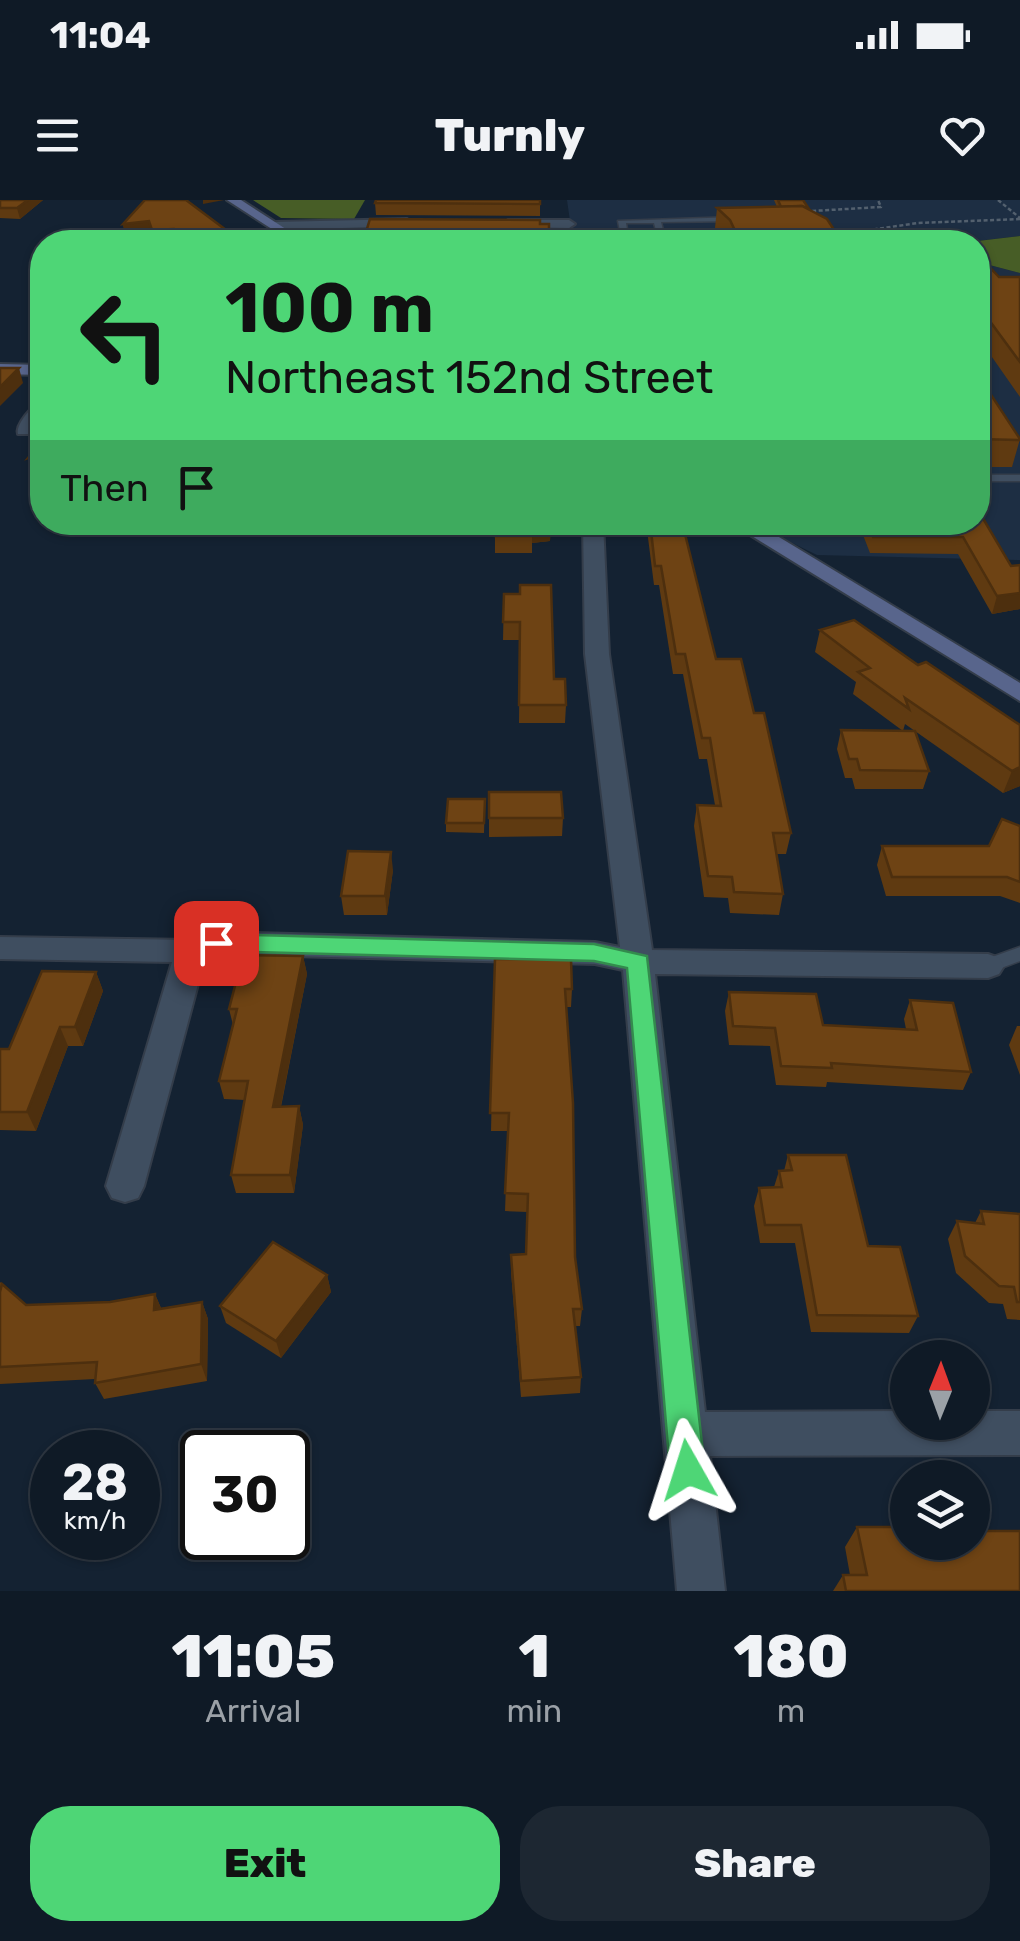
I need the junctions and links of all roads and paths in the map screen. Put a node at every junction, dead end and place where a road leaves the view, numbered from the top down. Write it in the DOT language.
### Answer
graph roads {
  1 [pos="233,200"];
  2 [pos="878,200"];
  3 [pos="998,200"];
  4 [pos="810,218"];
  5 [pos="756,219"];
  6 [pos="1020,219"];
  7 [pos="657,220"];
  8 [pos="420,223"];
  9 [pos="494,224"];
  10 [pos="275,226"];
  11 [pos="281,230"];
  12 [pos="571,230"];
  13 [pos="623,230"];
  14 [pos="660,230"];
  15 [pos="873,230"];
  16 [pos="0,369"];
  17 [pos="30,370"];
  18 [pos="30,422"];
  19 [pos="24,430"];
  20 [pos="990,478"];
  21 [pos="1020,478"];
  22 [pos="593,535"];
  23 [pos="761,535"];
  24 [pos="1014,687"];
  25 [pos="0,948"];
  26 [pos="191,951"];
  27 [pos="1020,954"];
  28 [pos="638,962"];
  29 [pos="988,966"];
  30 [pos="125,1186"];
  31 [pos="1020,1433"];
  32 [pos="684,1434"];
  33 [pos="701,1591"];
  1 -- 10 [label="main road"];
  2 -- 4 [label="path"];
  3 -- 6 [label="path"];
  5 -- 7 [label="lane"];
  6 -- 15 [label="path"];
  7 -- 13 [label="lane"];
  7 -- 14 [label="lane"];
  8 -- 10 [label="street"];
  9 -- 12 [label="street"];
  10 -- 11 [label="main road"];
  16 -- 17 [label="main road"];
  18 -- 19 [label="street"];
  20 -- 21 [label="lane"];
  22 -- 28 [label="street"];
  23 -- 24 [label="main road"];
  25 -- 26 [label="street"];
  26 -- 28 [label="street"];
  26 -- 30 [label="street"];
  27 -- 29 [label="lane"];
  28 -- 29 [label="street"];
  28 -- 32 [label="street"];
  31 -- 32 [label="street"];
  32 -- 33 [label="street"];
}
